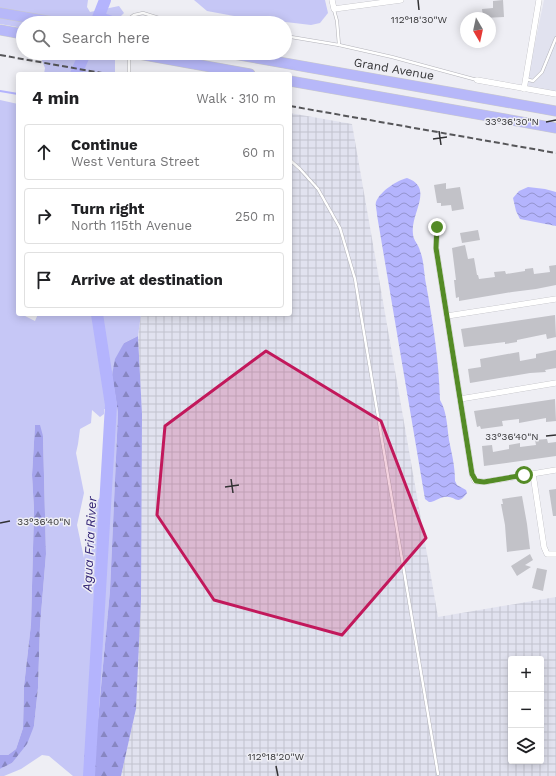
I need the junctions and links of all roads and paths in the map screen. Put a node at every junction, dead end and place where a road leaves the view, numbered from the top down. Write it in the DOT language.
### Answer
graph roads {
  1 [pos="332,0"];
  2 [pos="401,0"];
  3 [pos="539,0"];
  4 [pos="334,9"];
  5 [pos="0,13"];
  6 [pos="20,16"];
  7 [pos="133,16"];
  8 [pos="153,16"];
  9 [pos="0,30"];
  10 [pos="16,33"];
  11 [pos="292,37"];
  12 [pos="556,38"];
  13 [pos="339,45"];
  14 [pos="128,60"];
  15 [pos="173,60"];
  16 [pos="268,60"];
  17 [pos="129,72"];
  18 [pos="239,72"];
  19 [pos="525,79"];
  20 [pos="477,80"];
  21 [pos="292,81"];
  22 [pos="524,89"];
  23 [pos="556,94"];
  24 [pos="556,111"];
  25 [pos="556,128"];
  26 [pos="292,162"];
  27 [pos="437,227"];
  28 [pos="556,299"];
  29 [pos="446,316"];
  30 [pos="556,383"];
  31 [pos="460,399"];
  32 [pos="556,470"];
  33 [pos="533,474"];
  34 [pos="556,554"];
  35 [pos="438,774"];
  1 -- 4 [label="street"];
  2 -- 4 [label="street"];
  3 -- 19 [label="street"];
  4 -- 13 [label="lane"];
  5 -- 6 [label="highway"];
  7 -- 8 [label="lane"];
  9 -- 10 [label="highway"];
  11 -- 13 [label="lane"];
  12 -- 19 [label="lane"];
  13 -- 20 [label="lane"];
  14 -- 17 [label="lane"];
  15 -- 18 [label="highway"];
  16 -- 24 [label="highway, Grand Avenue"];
  19 -- 22 [label="street"];
  20 -- 22 [label="street"];
  21 -- 25 [label="highway"];
  22 -- 23 [label="street"];
  26 -- 35 [label="lane"];
  27 -- 29 [label="street"];
  28 -- 29 [label="street"];
  29 -- 31 [label="street"];
  30 -- 31 [label="street"];
  31 -- 33 [label="street"];
  32 -- 33 [label="street"];
  33 -- 34 [label="street"];
}
